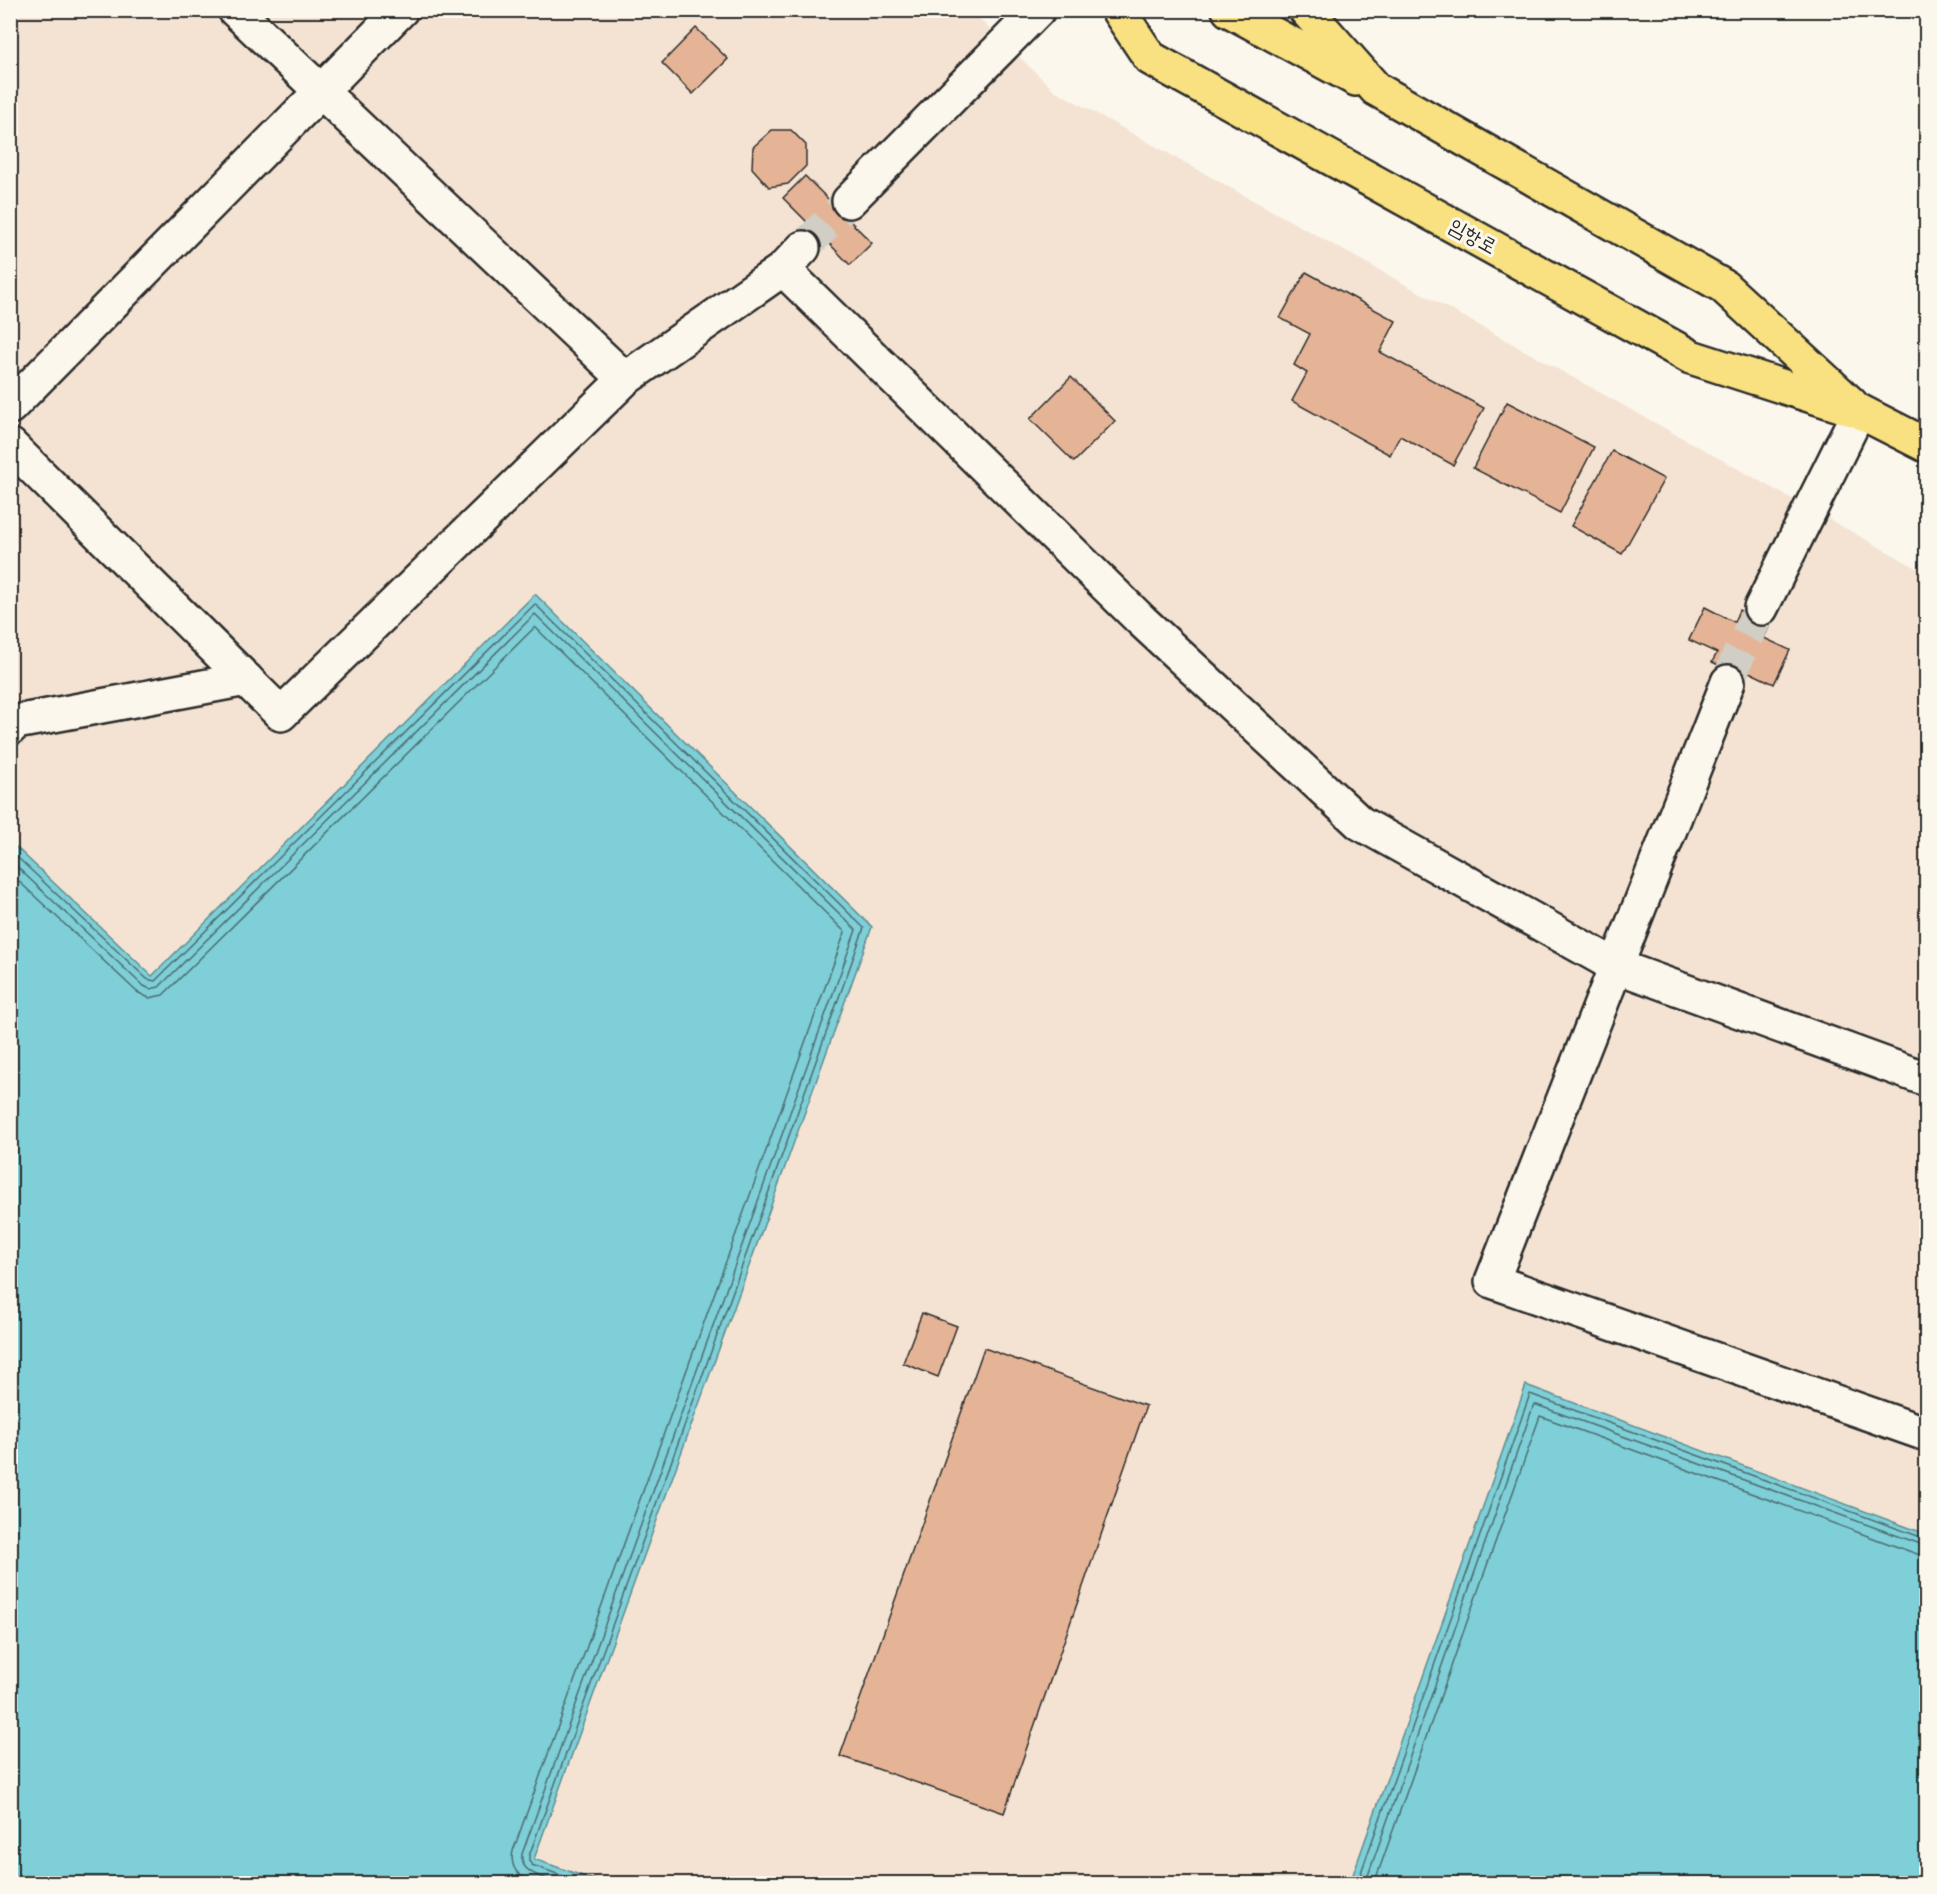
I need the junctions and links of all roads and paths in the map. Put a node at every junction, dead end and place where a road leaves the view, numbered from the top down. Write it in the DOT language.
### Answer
graph roads {
  1 [pos="235,10"];
  2 [pos="401,10"];
  3 [pos="1038,10"];
  4 [pos="1118,10"];
  5 [pos="1229,10"];
  6 [pos="1306,10"];
  7 [pos="1376,89"];
  8 [pos="321,92"];
  9 [pos="849,201"];
  10 [pos="625,379"];
  11 [pos="10,407"];
  12 [pos="1859,411"];
  13 [pos="10,445"];
  14 [pos="1926,445"];
  15 [pos="1761,608"];
  16 [pos="246,679"];
  17 [pos="1728,682"];
  18 [pos="10,728"];
  19 [pos="1616,966"];
  20 [pos="1926,1079"];
  21 [pos="1926,1434"];
  1 -- 8 [label="lane"];
  2 -- 8 [label="lane"];
  3 -- 9 [label="lane"];
  4 -- 12 [label="main road, 임항로"];
  5 -- 7 [label="main road, 임항로"];
  6 -- 7 [label="main road, 임항로"];
  7 -- 12 [label="main road, 임항로"];
  8 -- 10 [label="lane"];
  8 -- 11 [label="lane"];
  10 -- 16 [label="lane"];
  10 -- 19 [label="lane"];
  12 -- 14 [label="main road, 임항로"];
  12 -- 15 [label="lane"];
  13 -- 16 [label="lane"];
  16 -- 18 [label="lane"];
  17 -- 19 [label="lane"];
  19 -- 20 [label="lane"];
  19 -- 21 [label="lane"];
}
